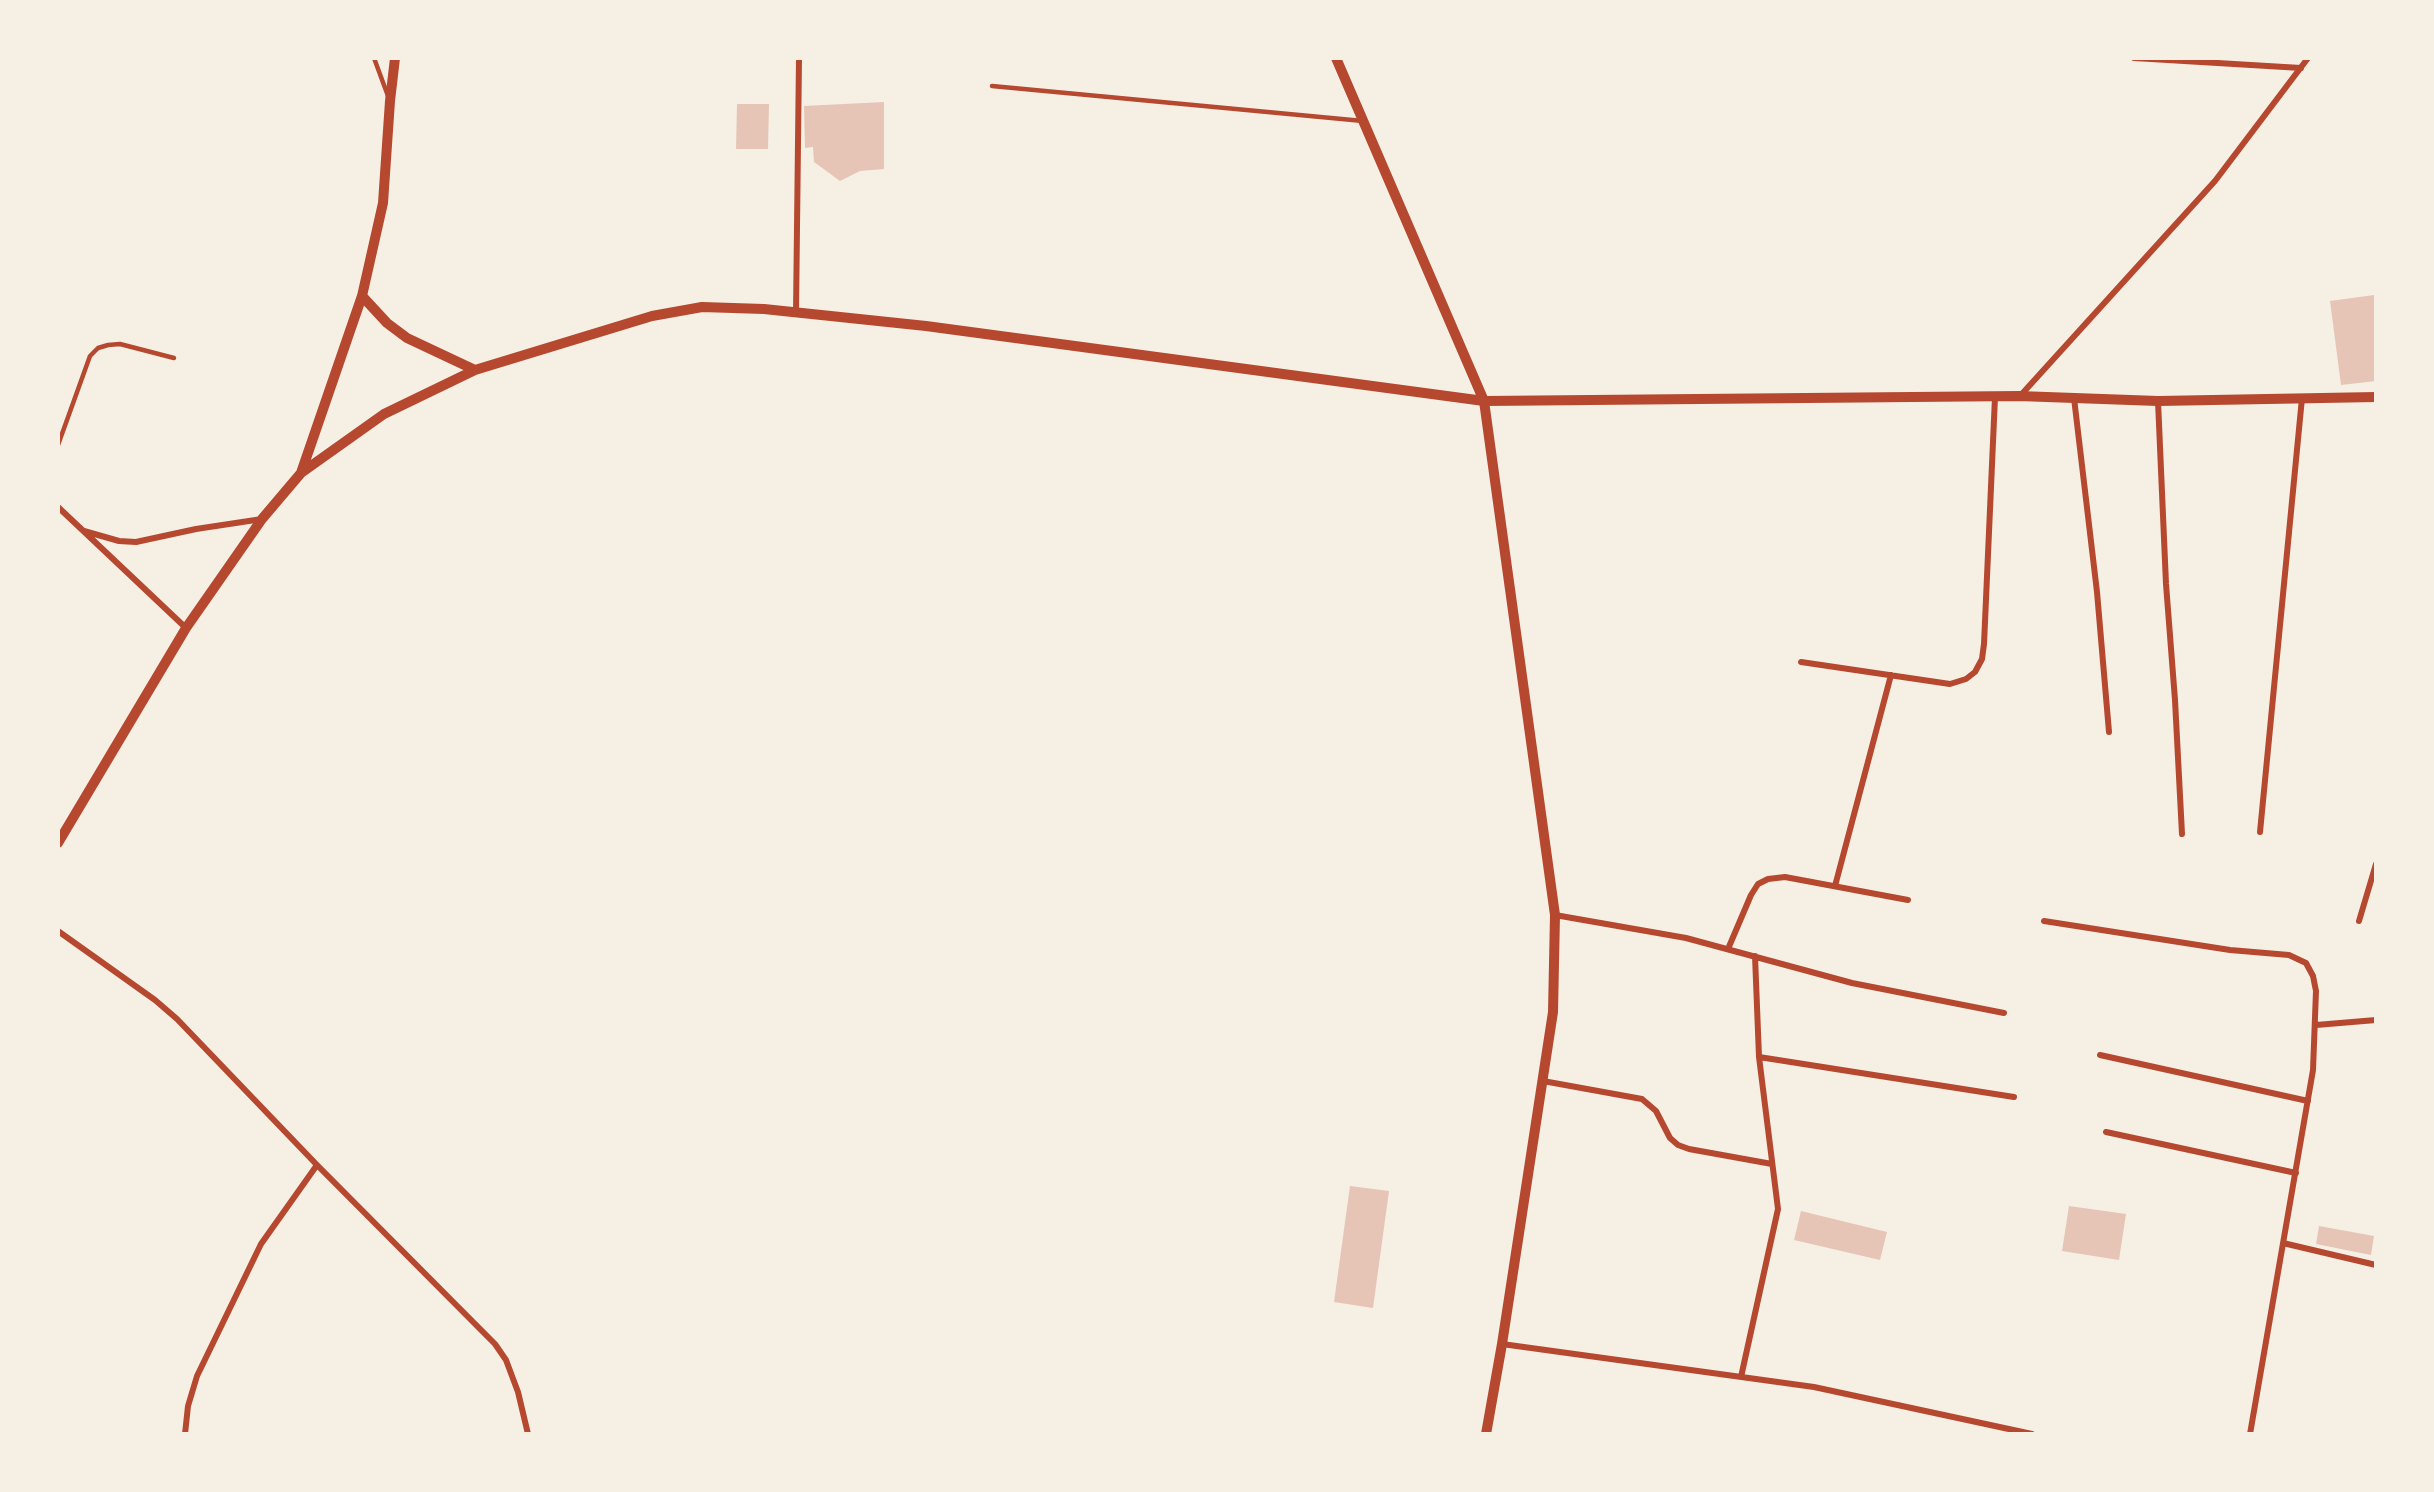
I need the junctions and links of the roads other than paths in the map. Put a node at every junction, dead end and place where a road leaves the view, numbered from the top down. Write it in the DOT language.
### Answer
graph roads {
  1 [pos="374,58"];
  2 [pos="395,58"];
  3 [pos="799,58"];
  4 [pos="1336,58"];
  5 [pos="2134,58"];
  6 [pos="2308,58"];
  7 [pos="2301,68"];
  8 [pos="992,86"];
  9 [pos="390,101"];
  10 [pos="1363,121"];
  11 [pos="362,296"];
  12 [pos="796,312"];
  13 [pos="174,358"];
  14 [pos="475,370"];
  15 [pos="2019,396"];
  16 [pos="1995,397"];
  17 [pos="2376,397"];
  18 [pos="2074,398"];
  19 [pos="2302,398"];
  20 [pos="1484,401"];
  21 [pos="2158,401"];
  22 [pos="58,445"];
  23 [pos="301,473"];
  24 [pos="58,507"];
  25 [pos="262,519"];
  26 [pos="84,531"];
  27 [pos="186,628"];
  28 [pos="1801,662"];
  29 [pos="1891,675"];
  30 [pos="2109,732"];
  31 [pos="2260,832"];
  32 [pos="2182,834"];
  33 [pos="58,843"];
  34 [pos="2376,864"];
  35 [pos="1835,886"];
  36 [pos="1908,900"];
  37 [pos="1555,915"];
  38 [pos="2044,921"];
  39 [pos="2359,921"];
  40 [pos="58,931"];
  41 [pos="1728,949"];
  42 [pos="1755,956"];
  43 [pos="2004,1013"];
  44 [pos="2376,1020"];
  45 [pos="2316,1025"];
  46 [pos="2100,1055"];
  47 [pos="1759,1057"];
  48 [pos="1543,1081"];
  49 [pos="2014,1097"];
  50 [pos="2308,1101"];
  51 [pos="2106,1132"];
  52 [pos="1772,1164"];
  53 [pos="317,1165"];
  54 [pos="2296,1173"];
  55 [pos="2283,1243"];
  56 [pos="2376,1265"];
  57 [pos="1502,1344"];
  58 [pos="1741,1377"];
  59 [pos="185,1434"];
  60 [pos="528,1434"];
  61 [pos="1486,1434"];
  62 [pos="2032,1434"];
  63 [pos="2250,1434"];
  1 -- 9 [label="lane"];
  2 -- 9 [label="street"];
  3 -- 12 [label="street"];
  4 -- 10 [label="street"];
  5 -- 7 [label="street"];
  6 -- 7 [label="street"];
  7 -- 15 [label="street"];
  8 -- 10 [label="lane"];
  9 -- 11 [label="street"];
  10 -- 20 [label="street"];
  11 -- 14 [label="street"];
  11 -- 23 [label="street"];
  12 -- 14 [label="street"];
  12 -- 20 [label="street"];
  13 -- 22 [label="lane"];
  14 -- 23 [label="street"];
  15 -- 16 [label="street"];
  15 -- 18 [label="street"];
  16 -- 20 [label="street"];
  16 -- 29 [label="street"];
  17 -- 19 [label="street"];
  18 -- 21 [label="street"];
  18 -- 30 [label="street"];
  19 -- 21 [label="street"];
  19 -- 31 [label="street"];
  20 -- 37 [label="street"];
  21 -- 32 [label="street"];
  23 -- 25 [label="street"];
  24 -- 26 [label="street"];
  25 -- 26 [label="street"];
  25 -- 27 [label="street"];
  26 -- 27 [label="street"];
  27 -- 33 [label="street"];
  28 -- 29 [label="street"];
  29 -- 35 [label="street"];
  34 -- 39 [label="street"];
  35 -- 36 [label="street"];
  35 -- 41 [label="street"];
  37 -- 41 [label="street"];
  37 -- 48 [label="street"];
  38 -- 45 [label="street"];
  40 -- 53 [label="street"];
  41 -- 42 [label="street"];
  42 -- 43 [label="street"];
  42 -- 47 [label="street"];
  44 -- 45 [label="street"];
  45 -- 50 [label="street"];
  46 -- 50 [label="street"];
  47 -- 49 [label="street"];
  47 -- 52 [label="street"];
  48 -- 52 [label="street"];
  48 -- 57 [label="street"];
  50 -- 54 [label="street"];
  51 -- 54 [label="street"];
  52 -- 58 [label="street"];
  53 -- 59 [label="street"];
  53 -- 60 [label="street"];
  54 -- 55 [label="street"];
  55 -- 56 [label="street"];
  55 -- 63 [label="street"];
  57 -- 58 [label="street"];
  57 -- 61 [label="street"];
  58 -- 62 [label="street"];
}
